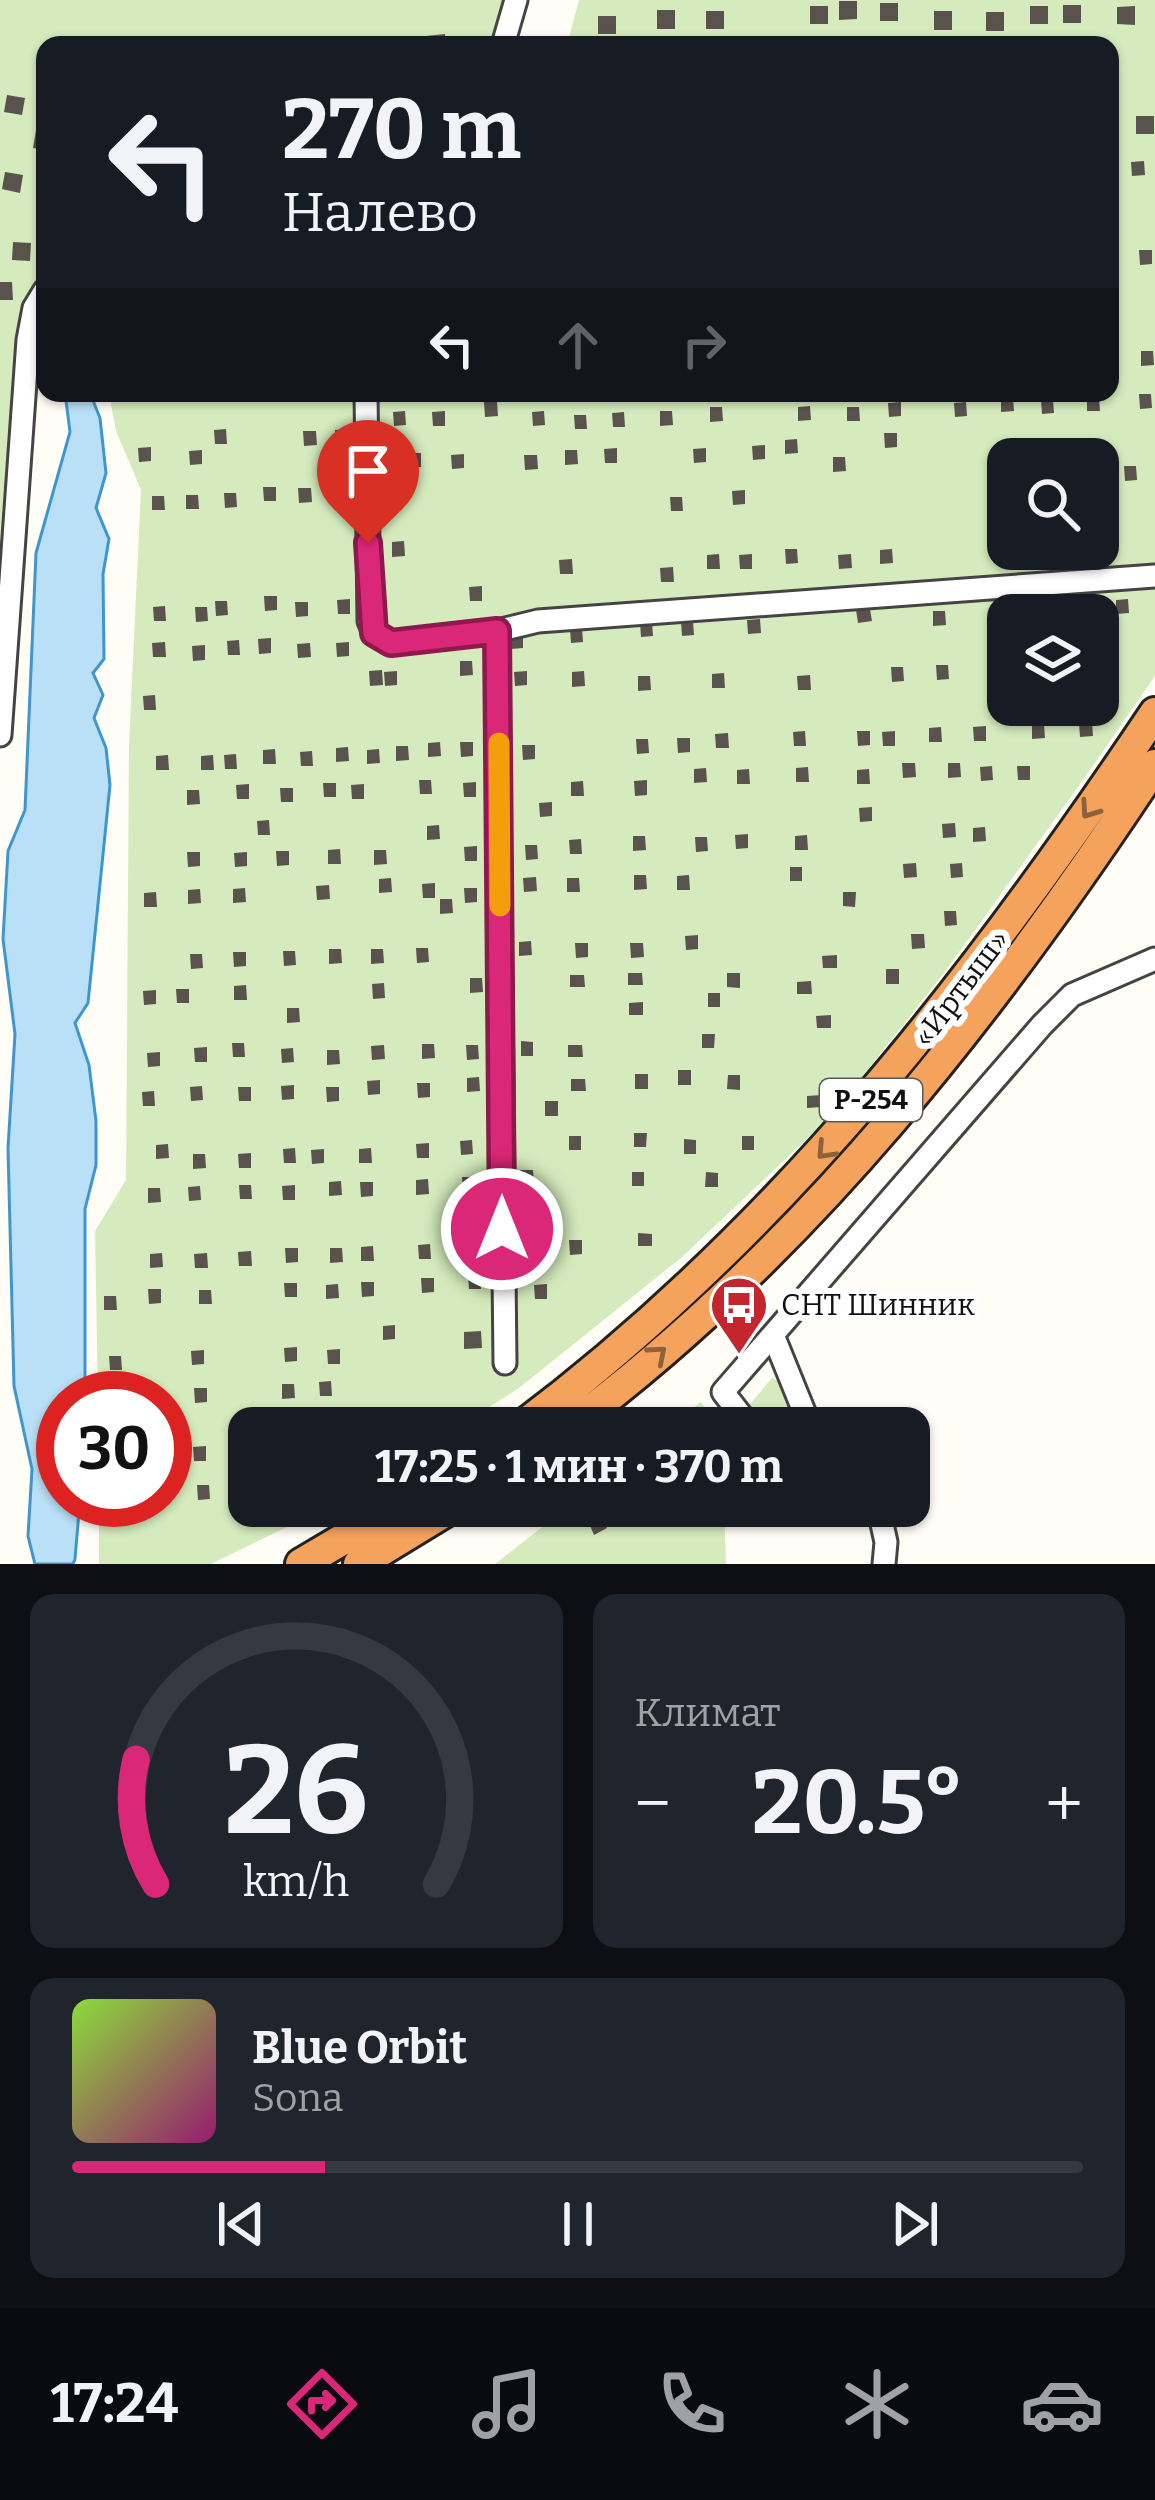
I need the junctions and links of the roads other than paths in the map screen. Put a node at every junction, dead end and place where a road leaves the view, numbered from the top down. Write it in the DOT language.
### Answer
graph roads {
  1 [pos="516,0"];
  2 [pos="506,36"];
  3 [pos="36,316"];
  4 [pos="366,402"];
  5 [pos="1155,575"];
  6 [pos="497,631"];
  7 [pos="1155,713"];
  8 [pos="0,735"];
  9 [pos="1155,765"];
  10 [pos="1155,959"];
  11 [pos="773,1335"];
  12 [pos="505,1364"];
  13 [pos="545,1407"];
  14 [pos="592,1407"];
  15 [pos="735,1407"];
  16 [pos="801,1407"];
  17 [pos="364,1527"];
  18 [pos="420,1527"];
  19 [pos="883,1527"];
  20 [pos="301,1564"];
  21 [pos="359,1564"];
  22 [pos="884,1564"];
  1 -- 2 [label="street"];
  3 -- 8 [label="street"];
  4 -- 6 [label="street"];
  5 -- 6 [label="street"];
  6 -- 12 [label="street"];
  7 -- 13 [label="highway, «Иртыш» / Р-254, one-way"];
  14 -- 9 [label="highway, «Иртыш» / Р-254, one-way"];
  10 -- 11 [label="street"];
  11 -- 15 [label="street"];
  11 -- 16 [label="street"];
  17 -- 20 [label="highway"];
  18 -- 21 [label="highway"];
  19 -- 22 [label="street"];
}
